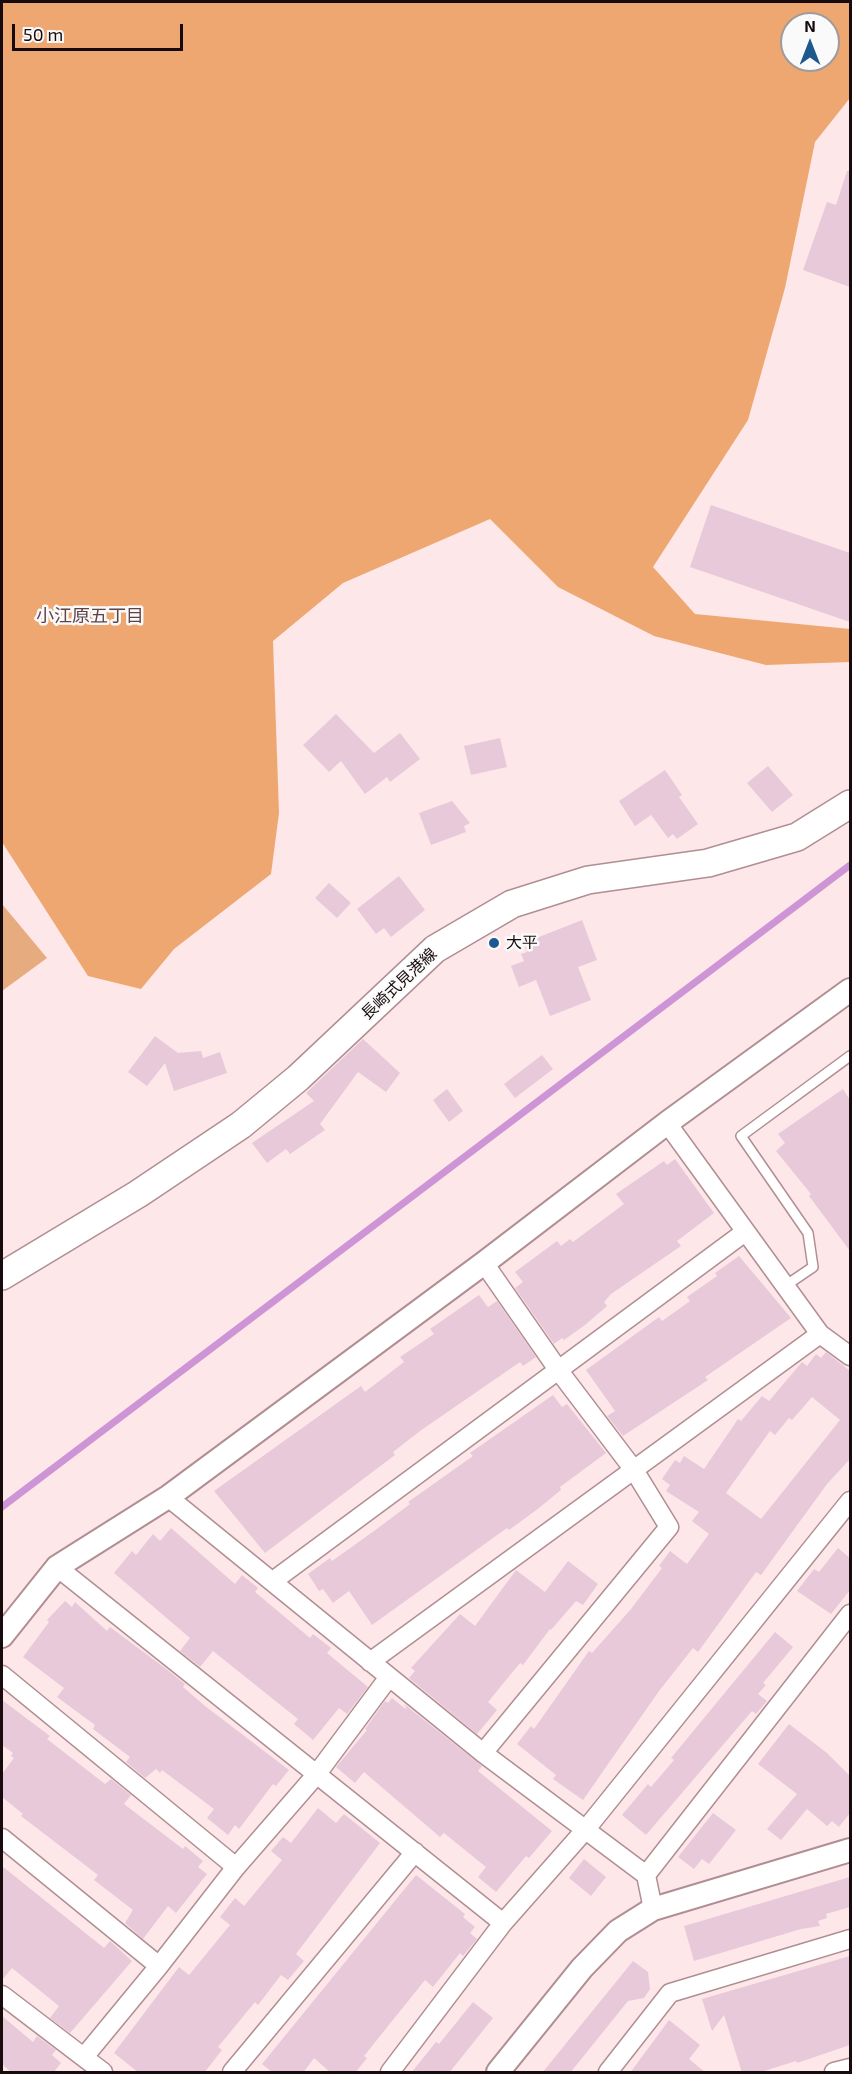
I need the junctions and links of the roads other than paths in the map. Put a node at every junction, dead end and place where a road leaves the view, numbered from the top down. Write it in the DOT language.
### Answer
graph roads {
  1 [pos="850,804"];
  2 [pos="850,990"];
  3 [pos="850,1056"];
  4 [pos="667,1123"];
  5 [pos="745,1232"];
  6 [pos="484,1263"];
  7 [pos="2,1276"];
  8 [pos="784,1286"];
  9 [pos="820,1334"];
  10 [pos="850,1356"];
  11 [pos="559,1371"];
  12 [pos="634,1470"];
  13 [pos="168,1497"];
  14 [pos="850,1501"];
  15 [pos="57,1567"];
  16 [pos="273,1581"];
  17 [pos="850,1614"];
  18 [pos="2,1636"];
  19 [pos="370,1662"];
  20 [pos="2,1675"];
  21 [pos="390,1677"];
  22 [pos="483,1753"];
  23 [pos="316,1775"];
  24 [pos="586,1829"];
  25 [pos="2,1838"];
  26 [pos="850,1850"];
  27 [pos="415,1852"];
  28 [pos="236,1867"];
  29 [pos="646,1875"];
  30 [pos="653,1908"];
  31 [pos="503,1923"];
  32 [pos="850,1939"];
  33 [pos="159,1966"];
  34 [pos="2,1995"];
  35 [pos="84,2056"];
  36 [pos="850,2068"];
  37 [pos="103,2073"];
  38 [pos="232,2073"];
  39 [pos="390,2073"];
  40 [pos="498,2073"];
  41 [pos="608,2073"];
  42 [pos="834,2073"];
  1 -- 7 [label="main road, 長崎式見港線"];
  2 -- 4 [label="street"];
  3 -- 8 [label="lane"];
  4 -- 5 [label="street"];
  4 -- 6 [label="street"];
  5 -- 8 [label="street"];
  5 -- 11 [label="street"];
  6 -- 11 [label="street"];
  6 -- 13 [label="street"];
  8 -- 9 [label="street"];
  9 -- 10 [label="street"];
  9 -- 12 [label="street"];
  11 -- 12 [label="street"];
  11 -- 16 [label="street"];
  12 -- 19 [label="street"];
  12 -- 22 [label="street"];
  13 -- 15 [label="street"];
  13 -- 16 [label="street"];
  14 -- 24 [label="street"];
  15 -- 18 [label="street"];
  15 -- 23 [label="street"];
  16 -- 19 [label="street"];
  17 -- 29 [label="street"];
  19 -- 21 [label="street"];
  20 -- 28 [label="street"];
  21 -- 22 [label="street"];
  21 -- 23 [label="street"];
  22 -- 24 [label="street"];
  23 -- 27 [label="street"];
  23 -- 28 [label="street"];
  24 -- 29 [label="street"];
  24 -- 31 [label="street"];
  25 -- 33 [label="street"];
  26 -- 30 [label="street"];
  27 -- 31 [label="street"];
  27 -- 38 [label="street"];
  28 -- 33 [label="street"];
  29 -- 30 [label="street"];
  30 -- 40 [label="street"];
  31 -- 39 [label="street"];
  32 -- 41 [label="street"];
  33 -- 35 [label="street"];
  34 -- 35 [label="street"];
  35 -- 37 [label="street"];
  36 -- 42 [label="street"];
}
